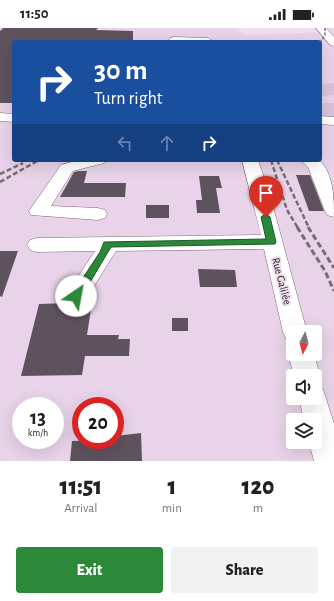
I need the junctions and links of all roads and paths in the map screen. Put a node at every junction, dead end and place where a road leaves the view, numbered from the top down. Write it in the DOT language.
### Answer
graph roads {
  1 [pos="321,28"];
  2 [pos="177,29"];
  3 [pos="173,40"];
  4 [pos="334,43"];
  5 [pos="0,117"];
  6 [pos="12,118"];
  7 [pos="322,120"];
  8 [pos="334,121"];
  9 [pos="90,162"];
  10 [pos="251,162"];
  11 [pos="311,162"];
  12 [pos="321,162"];
  13 [pos="334,169"];
  14 [pos="334,211"];
  15 [pos="98,214"];
  16 [pos="272,242"];
  17 [pos="108,244"];
  18 [pos="37,245"];
  19 [pos="76,296"];
  20 [pos="293,325"];
  21 [pos="315,405"];
  22 [pos="329,461"];
  1 -- 4 [label="street"];
  2 -- 3 [label="street"];
  5 -- 6 [label="street"];
  7 -- 8 [label="street"];
  9 -- 15 [label="street"];
  10 -- 16 [label="street, Rue Galilée"];
  11 -- 14 [label="street"];
  12 -- 13 [label="street"];
  16 -- 17 [label="street"];
  16 -- 20 [label="street, Rue Galilée"];
  17 -- 18 [label="street"];
  17 -- 19 [label="street"];
  21 -- 22 [label="street"];
}
